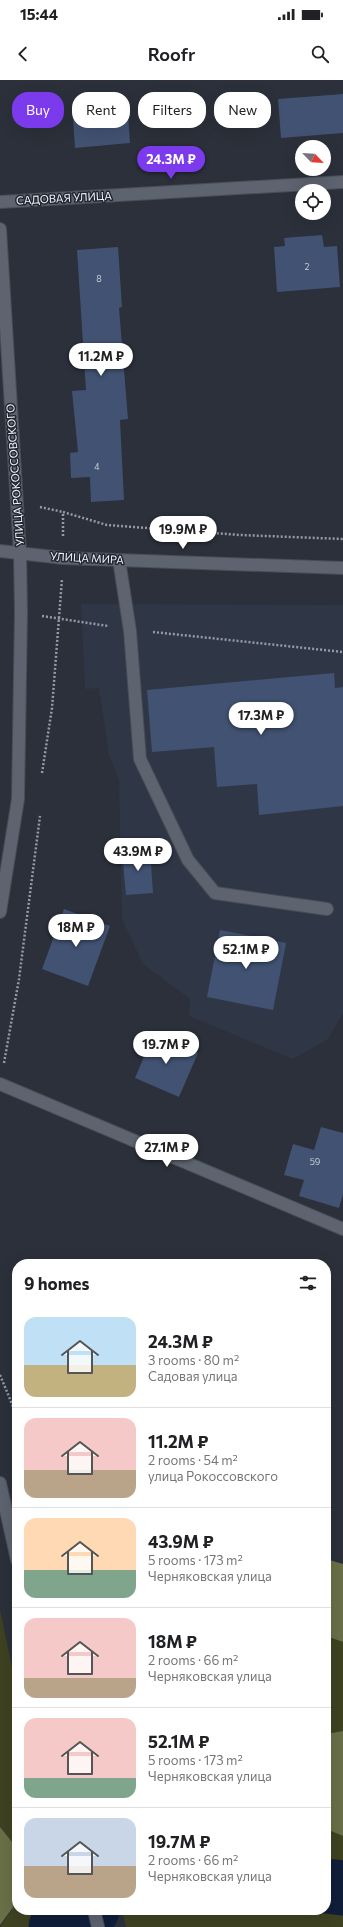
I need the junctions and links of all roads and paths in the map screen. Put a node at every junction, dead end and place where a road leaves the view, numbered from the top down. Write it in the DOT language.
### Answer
graph roads {
  1 [pos="343,182"];
  2 [pos="0,202"];
  3 [pos="0,229"];
  4 [pos="343,539"];
  5 [pos="0,551"];
  6 [pos="20,553"];
  7 [pos="63,558"];
  8 [pos="120,560"];
  9 [pos="343,568"];
  10 [pos="21,612"];
  11 [pos="59,618"];
  12 [pos="130,629"];
  13 [pos="343,652"];
  14 [pos="327,908"];
  15 [pos="0,912"];
  16 [pos="0,1084"];
  17 [pos="343,1229"];
  18 [pos="0,1375"];
  19 [pos="12,1404"];
  20 [pos="0,1483"];
  21 [pos="12,1537"];
  22 [pos="95,1915"];
  23 [pos="98,1927"];
  1 -- 2 [label="street, САДОВАЯ УЛИЦА"];
  3 -- 6 [label="street, УЛИЦА РОКОССОВСКОГО"];
  4 -- 7 [label="path"];
  5 -- 6 [label="street, УЛИЦА МИРА"];
  6 -- 7 [label="street, УЛИЦА МИРА"];
  6 -- 10 [label="street, УЛИЦА РОКОССОВСКОГО"];
  7 -- 8 [label="street, УЛИЦА МИРА"];
  7 -- 11 [label="path"];
  8 -- 9 [label="street, УЛИЦА МИРА"];
  8 -- 12 [label="street"];
  10 -- 11 [label="path"];
  10 -- 15 [label="street, УЛИЦА РОКОССОВСКОГО"];
  11 -- 12 [label="path"];
  12 -- 13 [label="path"];
  12 -- 14 [label="street"];
  16 -- 17 [label="street"];
  18 -- 19 [label="path"];
  20 -- 21 [label="street"];
  22 -- 23 [label="street"];
}
